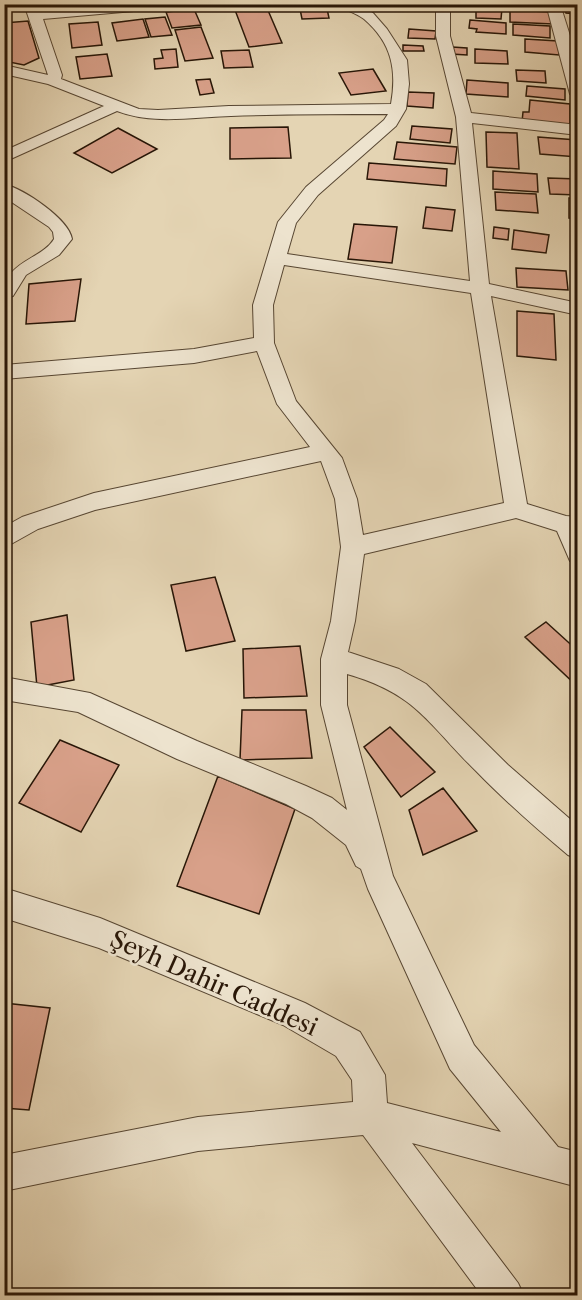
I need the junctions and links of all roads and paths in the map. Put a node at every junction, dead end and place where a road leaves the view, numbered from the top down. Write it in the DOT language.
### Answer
graph roads {
  1 [pos="168,4"];
  2 [pos="346,4"];
  3 [pos="443,4"];
  4 [pos="553,4"];
  5 [pos="34,10"];
  6 [pos="4,69"];
  7 [pos="52,81"];
  8 [pos="578,94"];
  9 [pos="118,105"];
  10 [pos="398,109"];
  11 [pos="464,117"];
  12 [pos="578,130"];
  13 [pos="4,157"];
  14 [pos="4,189"];
  15 [pos="275,258"];
  16 [pos="480,288"];
  17 [pos="6,292"];
  18 [pos="578,309"];
  19 [pos="264,343"];
  20 [pos="4,372"];
  21 [pos="326,452"];
  22 [pos="516,509"];
  23 [pos="572,526"];
  24 [pos="4,539"];
  25 [pos="353,547"];
  26 [pos="578,554"];
  27 [pos="334,658"];
  28 [pos="4,688"];
  29 [pos="578,844"];
  30 [pos="378,879"];
  31 [pos="4,903"];
  32 [pos="371,1118"];
  33 [pos="562,1166"];
  34 [pos="4,1173"];
  35 [pos="505,1296"];
  1 -- 5 [label="street"];
  2 -- 10 [label="street"];
  3 -- 11 [label="street"];
  4 -- 8 [label="street"];
  5 -- 7 [label="street"];
  6 -- 7 [label="street"];
  7 -- 9 [label="street"];
  9 -- 10 [label="street"];
  9 -- 13 [label="street"];
  10 -- 15 [label="street"];
  11 -- 12 [label="street"];
  11 -- 16 [label="street"];
  14 -- 17 [label="street"];
  15 -- 16 [label="street"];
  15 -- 19 [label="street"];
  16 -- 18 [label="street"];
  16 -- 22 [label="street"];
  19 -- 20 [label="street"];
  19 -- 21 [label="street"];
  21 -- 24 [label="street"];
  21 -- 25 [label="street"];
  22 -- 23 [label="street"];
  22 -- 25 [label="street"];
  23 -- 26 [label="street"];
  25 -- 27 [label="street"];
  27 -- 29 [label="street"];
  27 -- 30 [label="street"];
  28 -- 30 [label="street"];
  30 -- 33 [label="street"];
  31 -- 32 [label="street, Şeyh Dahir Caddesi"];
  32 -- 33 [label="street"];
  32 -- 34 [label="street"];
  32 -- 35 [label="street"];
}
